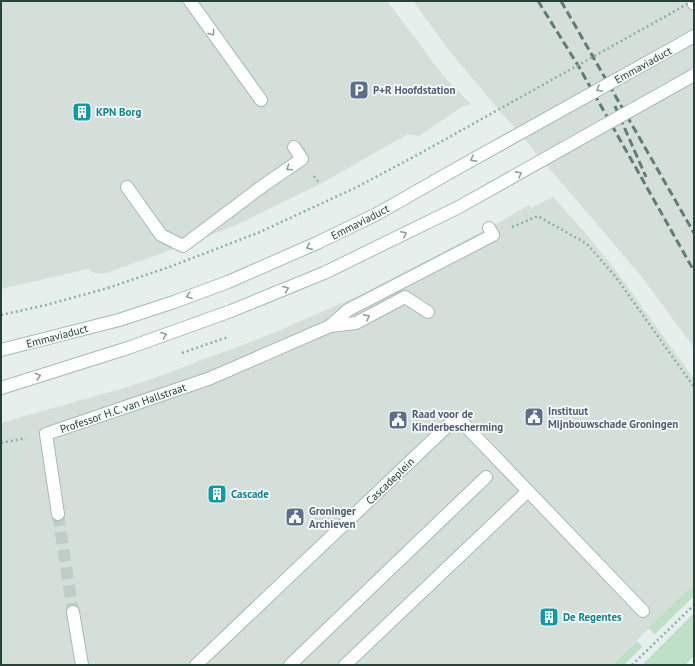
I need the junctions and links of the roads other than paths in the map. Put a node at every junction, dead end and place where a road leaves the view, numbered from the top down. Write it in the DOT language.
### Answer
graph roads {
  1 [pos="190,1"];
  2 [pos="694,36"];
  3 [pos="694,75"];
  4 [pos="261,100"];
  5 [pos="294,147"];
  6 [pos="127,187"];
  7 [pos="491,231"];
  8 [pos="428,312"];
  9 [pos="330,326"];
  10 [pos="1,350"];
  11 [pos="1,388"];
  12 [pos="486,477"];
  13 [pos="528,491"];
  14 [pos="58,514"];
  15 [pos="643,610"];
  16 [pos="73,612"];
  17 [pos="82,665"];
  18 [pos="196,665"];
  19 [pos="290,665"];
  20 [pos="345,665"];
  1 -- 4 [label="main road, one-way"];
  2 -- 10 [label="main road, Emmaviaduct, one-way, bridge"];
  11 -- 3 [label="main road, one-way, bridge"];
  5 -- 6 [label="main road, one-way"];
  7 -- 9 [label="main road"];
  9 -- 8 [label="main road, one-way"];
  9 -- 14 [label="main road, Professor H.C. van Hallstraat"];
  12 -- 19 [label="main road"];
  13 -- 15 [label="main road, Cascadeplein"];
  13 -- 18 [label="main road, Cascadeplein"];
  13 -- 20 [label="main road"];
  16 -- 17 [label="main road"];
}
